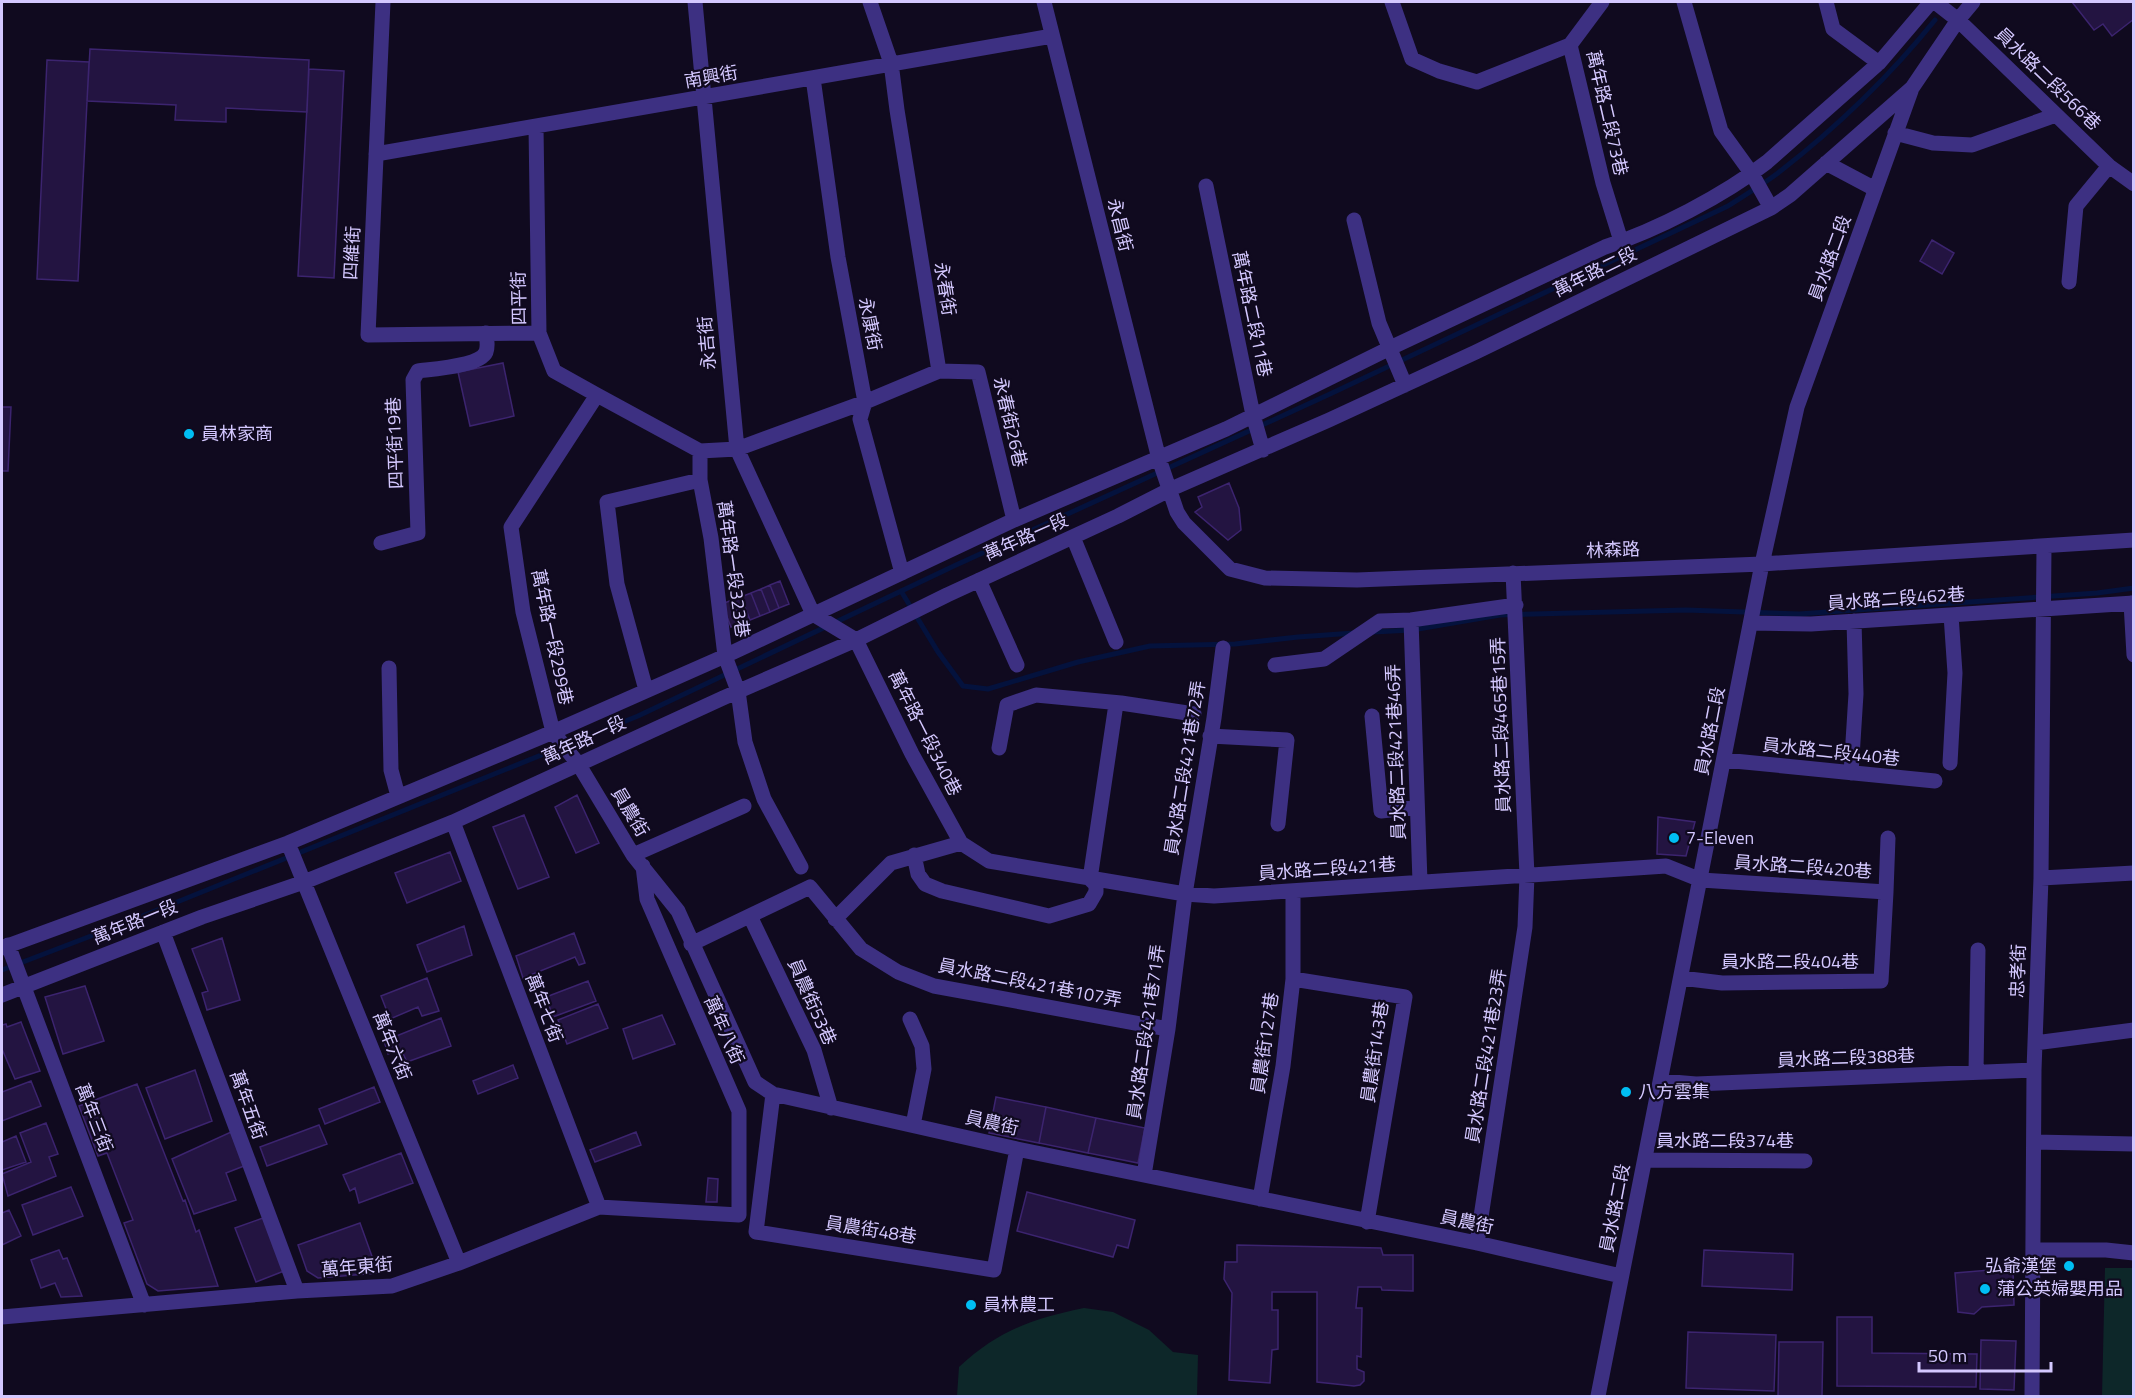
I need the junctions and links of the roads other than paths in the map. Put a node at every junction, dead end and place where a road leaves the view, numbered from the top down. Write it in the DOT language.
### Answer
graph roads {
  1 [pos="383,2"];
  2 [pos="695,2"];
  3 [pos="870,2"];
  4 [pos="1044,2"];
  5 [pos="1392,2"];
  6 [pos="1602,2"];
  7 [pos="1684,2"];
  8 [pos="1826,2"];
  9 [pos="1933,2"];
  10 [pos="1973,2"];
  11 [pos="1958,20"];
  12 [pos="1052,36"];
  13 [pos="1570,45"];
  14 [pos="891,63"];
  15 [pos="1879,63"];
  16 [pos="813,78"];
  17 [pos="1912,88"];
  18 [pos="704,98"];
  19 [pos="2056,115"];
  20 [pos="536,127"];
  21 [pos="1895,133"];
  22 [pos="376,154"];
  23 [pos="1827,163"];
  24 [pos="2109,166"];
  25 [pos="1752,174"];
  26 [pos="2133,184"];
  27 [pos="1206,186"];
  28 [pos="1875,189"];
  29 [pos="1771,208"];
  30 [pos="1354,220"];
  31 [pos="1621,242"];
  32 [pos="2069,282"];
  33 [pos="486,333"];
  34 [pos="539,333"];
  35 [pos="1388,349"];
  36 [pos="939,370"];
  37 [pos="1405,385"];
  38 [pos="597,395"];
  39 [pos="865,402"];
  40 [pos="1253,415"];
  41 [pos="737,449"];
  42 [pos="1263,450"];
  43 [pos="700,451"];
  44 [pos="1159,459"];
  45 [pos="700,480"];
  46 [pos="1171,489"];
  47 [pos="1014,520"];
  48 [pos="1072,537"];
  49 [pos="2133,540"];
  50 [pos="381,543"];
  51 [pos="2044,547"];
  52 [pos="1762,564"];
  53 [pos="902,573"];
  54 [pos="1513,573"];
  55 [pos="979,580"];
  56 [pos="2132,603"];
  57 [pos="1516,605"];
  58 [pos="2044,609"];
  59 [pos="813,614"];
  60 [pos="1951,615"];
  61 [pos="1411,620"];
  62 [pos="1854,621"];
  63 [pos="1751,623"];
  64 [pos="856,640"];
  65 [pos="1116,642"];
  66 [pos="1223,648"];
  67 [pos="2133,655"];
  68 [pos="725,656"];
  69 [pos="1017,665"];
  70 [pos="1275,665"];
  71 [pos="389,668"];
  72 [pos="646,690"];
  73 [pos="738,691"];
  74 [pos="1116,704"];
  75 [pos="1194,714"];
  76 [pos="1372,716"];
  77 [pos="554,732"];
  78 [pos="1210,736"];
  79 [pos="999,748"];
  80 [pos="1724,760"];
  81 [pos="1950,763"];
  82 [pos="579,765"];
  83 [pos="1851,773"];
  84 [pos="1935,782"];
  85 [pos="398,796"];
  86 [pos="744,806"];
  87 [pos="1417,807"];
  88 [pos="453,822"];
  89 [pos="1278,824"];
  90 [pos="1888,838"];
  91 [pos="288,843"];
  92 [pos="961,843"];
  93 [pos="914,855"];
  94 [pos="638,861"];
  95 [pos="801,867"];
  96 [pos="2133,873"];
  97 [pos="1527,875"];
  98 [pos="2041,878"];
  99 [pos="1090,879"];
  100 [pos="1701,880"];
  101 [pos="304,882"];
  102 [pos="1420,882"];
  103 [pos="1293,891"];
  104 [pos="1886,892"];
  105 [pos="1185,894"];
  106 [pos="750,916"];
  107 [pos="835,919"];
  108 [pos="163,932"];
  109 [pos="691,944"];
  110 [pos="5,947"];
  111 [pos="1978,950"];
  112 [pos="1681,978"];
  113 [pos="1293,979"];
  114 [pos="24,988"];
  115 [pos="2,995"];
  116 [pos="910,1019"];
  117 [pos="1168,1029"];
  118 [pos="2133,1030"];
  119 [pos="2035,1043"];
  120 [pos="2034,1070"];
  121 [pos="1976,1072"];
  122 [pos="1660,1081"];
  123 [pos="773,1095"];
  124 [pos="831,1108"];
  125 [pos="913,1125"];
  126 [pos="2034,1142"];
  127 [pos="2133,1144"];
  128 [pos="1017,1149"];
  129 [pos="1645,1160"];
  130 [pos="1805,1161"];
  131 [pos="1144,1175"];
  132 [pos="1260,1199"];
  133 [pos="599,1207"];
  134 [pos="739,1215"];
  135 [pos="1367,1222"];
  136 [pos="1477,1243"];
  137 [pos="2033,1250"];
  138 [pos="2133,1253"];
  139 [pos="459,1263"];
  140 [pos="1622,1276"];
  141 [pos="297,1291"];
  142 [pos="144,1305"];
  143 [pos="2,1317"];
  144 [pos="1598,1396"];
  145 [pos="2032,1396"];
  1 -- 22 [label="street, 四維街"];
  2 -- 18 [label="street, 永吉街"];
  3 -- 14 [label="street, 永春街"];
  4 -- 12 [label="street, 永昌街"];
  5 -- 13 [label="street"];
  6 -- 13 [label="street, 萬年路二段73巷"];
  7 -- 25 [label="street"];
  8 -- 15 [label="street"];
  9 -- 11 [label="street, 員水路二段566巷"];
  9 -- 15 [label="street, 萬年路二段"];
  10 -- 11 [label="street, 萬年路二段"];
  11 -- 17 [label="street, 萬年路二段"];
  11 -- 19 [label="street, 員水路二段566巷"];
  12 -- 14 [label="street, 南興街"];
  12 -- 44 [label="street, 永昌街"];
  13 -- 31 [label="street, 萬年路二段73巷"];
  14 -- 16 [label="street, 南興街"];
  14 -- 36 [label="street, 永春街"];
  15 -- 25 [label="street, 萬年路二段"];
  16 -- 18 [label="street, 南興街"];
  16 -- 39 [label="street, 永康街"];
  17 -- 21 [label="street, 員水路二段"];
  17 -- 23 [label="street, 萬年路二段"];
  18 -- 20 [label="street, 南興街"];
  18 -- 41 [label="street, 永吉街"];
  19 -- 21 [label="street"];
  19 -- 24 [label="street, 員水路二段566巷"];
  20 -- 22 [label="street, 南興街"];
  20 -- 34 [label="street, 四平街"];
  21 -- 28 [label="street, 員水路二段"];
  22 -- 33 [label="street, 四維街"];
  23 -- 28 [label="street"];
  23 -- 29 [label="street, 萬年路二段"];
  24 -- 26 [label="street, 員水路二段566巷"];
  24 -- 32 [label="street"];
  25 -- 29 [label="street"];
  25 -- 31 [label="street, 萬年路二段"];
  27 -- 40 [label="street, 萬年路二段11巷"];
  28 -- 52 [label="street, 員水路二段"];
  29 -- 37 [label="street, 萬年路二段"];
  30 -- 35 [label="street"];
  31 -- 35 [label="street, 萬年路二段"];
  33 -- 34 [label="street, 四維街"];
  33 -- 50 [label="street, 四平街19巷"];
  34 -- 38 [label="street, 四平街"];
  35 -- 37 [label="street"];
  35 -- 40 [label="street, 萬年路二段"];
  36 -- 39 [label="street"];
  36 -- 47 [label="street, 永春街26巷"];
  37 -- 42 [label="street, 萬年路二段"];
  38 -- 43 [label="street, 四平街"];
  38 -- 77 [label="street, 萬年路一段299巷"];
  39 -- 41 [label="street"];
  39 -- 53 [label="street, 永康街"];
  40 -- 42 [label="street, 萬年路二段11巷"];
  40 -- 44 [label="street, 萬年路二段"];
  41 -- 43 [label="street"];
  41 -- 59 [label="street, 永吉街"];
  42 -- 46 [label="street, 萬年路二段"];
  43 -- 45 [label="street, 萬年路一段323巷"];
  44 -- 46 [label="street, 林森路"];
  44 -- 47 [label="street, 萬年路一段"];
  45 -- 68 [label="street, 萬年路一段323巷"];
  45 -- 72 [label="street"];
  46 -- 48 [label="street, 萬年路一段"];
  46 -- 54 [label="street, 林森路"];
  47 -- 53 [label="street, 萬年路一段"];
  48 -- 55 [label="street, 萬年路一段"];
  48 -- 65 [label="street"];
  49 -- 51 [label="street, 林森路"];
  51 -- 52 [label="street, 林森路"];
  51 -- 58 [label="street, 忠孝街"];
  52 -- 54 [label="street, 林森路"];
  52 -- 63 [label="street, 員水路二段"];
  53 -- 59 [label="street, 萬年路一段"];
  54 -- 57 [label="street, 員水路二段465巷15弄"];
  55 -- 64 [label="street, 萬年路一段"];
  55 -- 69 [label="street"];
  56 -- 58 [label="street, 員水路二段462巷"];
  56 -- 67 [label="street"];
  57 -- 61 [label="street"];
  57 -- 97 [label="street, 員水路二段465巷15弄"];
  58 -- 60 [label="street, 員水路二段462巷"];
  58 -- 98 [label="street, 忠孝街"];
  59 -- 64 [label="street"];
  59 -- 68 [label="street, 萬年路一段"];
  60 -- 62 [label="street, 員水路二段462巷"];
  60 -- 81 [label="street"];
  61 -- 70 [label="street"];
  61 -- 87 [label="street, 員水路二段421巷46弄"];
  62 -- 63 [label="street, 員水路二段462巷"];
  62 -- 83 [label="street"];
  63 -- 80 [label="street, 員水路二段"];
  64 -- 73 [label="street, 萬年路一段"];
  64 -- 92 [label="street, 萬年路一段340巷"];
  66 -- 78 [label="street, 員水路二段421巷72弄"];
  68 -- 72 [label="street, 萬年路一段"];
  68 -- 73 [label="street, 萬年路一段323巷"];
  71 -- 85 [label="street"];
  72 -- 77 [label="street, 萬年路一段"];
  73 -- 82 [label="street, 萬年路一段"];
  73 -- 95 [label="street, 萬年路一段323巷"];
  74 -- 75 [label="street"];
  74 -- 79 [label="street"];
  74 -- 99 [label="street"];
  76 -- 87 [label="street"];
  77 -- 82 [label="street, 員農街"];
  77 -- 85 [label="street, 萬年路一段"];
  78 -- 89 [label="street"];
  78 -- 105 [label="street, 員水路二段421巷72弄"];
  80 -- 83 [label="street, 員水路二段440巷"];
  80 -- 100 [label="street, 員水路二段"];
  82 -- 88 [label="street, 萬年路一段"];
  82 -- 94 [label="street, 員農街"];
  83 -- 84 [label="street, 員水路二段440巷"];
  85 -- 91 [label="street, 萬年路一段"];
  86 -- 94 [label="street"];
  87 -- 102 [label="street, 員水路二段421巷46弄"];
  88 -- 101 [label="street, 萬年路一段"];
  88 -- 133 [label="street, 萬年七街"];
  90 -- 104 [label="street, 員水路二段420巷"];
  91 -- 101 [label="street, 萬年六街"];
  91 -- 110 [label="street, 萬年路一段"];
  92 -- 93 [label="street"];
  92 -- 99 [label="street, 員水路二段421巷"];
  93 -- 99 [label="street"];
  93 -- 107 [label="street"];
  94 -- 109 [label="street, 員農街"];
  94 -- 134 [label="street, 萬年八街"];
  96 -- 98 [label="street"];
  97 -- 100 [label="street, 員水路二段421巷"];
  97 -- 102 [label="street, 員水路二段421巷"];
  97 -- 136 [label="street, 員水路二段421巷23弄"];
  98 -- 119 [label="street, 忠孝街"];
  99 -- 105 [label="street, 員水路二段421巷"];
  100 -- 104 [label="street, 員水路二段420巷"];
  100 -- 112 [label="street, 員水路二段"];
  101 -- 108 [label="street, 萬年路一段"];
  101 -- 139 [label="street, 萬年六街"];
  102 -- 103 [label="street, 員水路二段421巷"];
  103 -- 105 [label="street, 員水路二段421巷"];
  103 -- 113 [label="street, 員農街127巷"];
  104 -- 112 [label="street, 員水路二段404巷"];
  105 -- 117 [label="street, 員水路二段421巷71弄"];
  106 -- 107 [label="street, 員水路二段421巷107弄"];
  106 -- 109 [label="street"];
  106 -- 124 [label="street, 員農街53巷"];
  107 -- 117 [label="street, 員水路二段421巷107弄"];
  108 -- 114 [label="street, 萬年路一段"];
  108 -- 141 [label="street, 萬年五街"];
  109 -- 123 [label="street, 員農街"];
  110 -- 114 [label="street, 萬年三街"];
  111 -- 121 [label="street"];
  112 -- 122 [label="street, 員水路二段"];
  113 -- 132 [label="street, 員農街127巷"];
  113 -- 135 [label="street, 員農街143巷"];
  114 -- 115 [label="street, 萬年路一段"];
  114 -- 142 [label="street, 萬年三街"];
  116 -- 125 [label="street"];
  117 -- 131 [label="street, 員水路二段421巷71弄"];
  118 -- 119 [label="street"];
  119 -- 120 [label="street, 忠孝街"];
  120 -- 121 [label="street, 員水路二段388巷"];
  120 -- 126 [label="street, 忠孝街"];
  121 -- 122 [label="street, 員水路二段388巷"];
  122 -- 129 [label="street, 員水路二段"];
  123 -- 124 [label="street, 員農街"];
  123 -- 128 [label="street, 員農街48巷"];
  124 -- 125 [label="street, 員農街"];
  125 -- 128 [label="street, 員農街"];
  126 -- 127 [label="street"];
  126 -- 137 [label="street, 忠孝街"];
  128 -- 131 [label="street, 員農街"];
  129 -- 130 [label="street, 員水路二段374巷"];
  129 -- 140 [label="street, 員水路二段"];
  131 -- 132 [label="street, 員農街"];
  132 -- 135 [label="street, 員農街"];
  133 -- 134 [label="street, 萬年東街"];
  133 -- 139 [label="street, 萬年東街"];
  135 -- 136 [label="street, 員農街"];
  136 -- 140 [label="street, 員農街"];
  137 -- 138 [label="street"];
  137 -- 145 [label="street, 忠孝街"];
  139 -- 141 [label="street, 萬年東街"];
  140 -- 144 [label="street, 員水路二段"];
  141 -- 142 [label="street, 萬年東街"];
  142 -- 143 [label="street, 萬年東街"];
}
